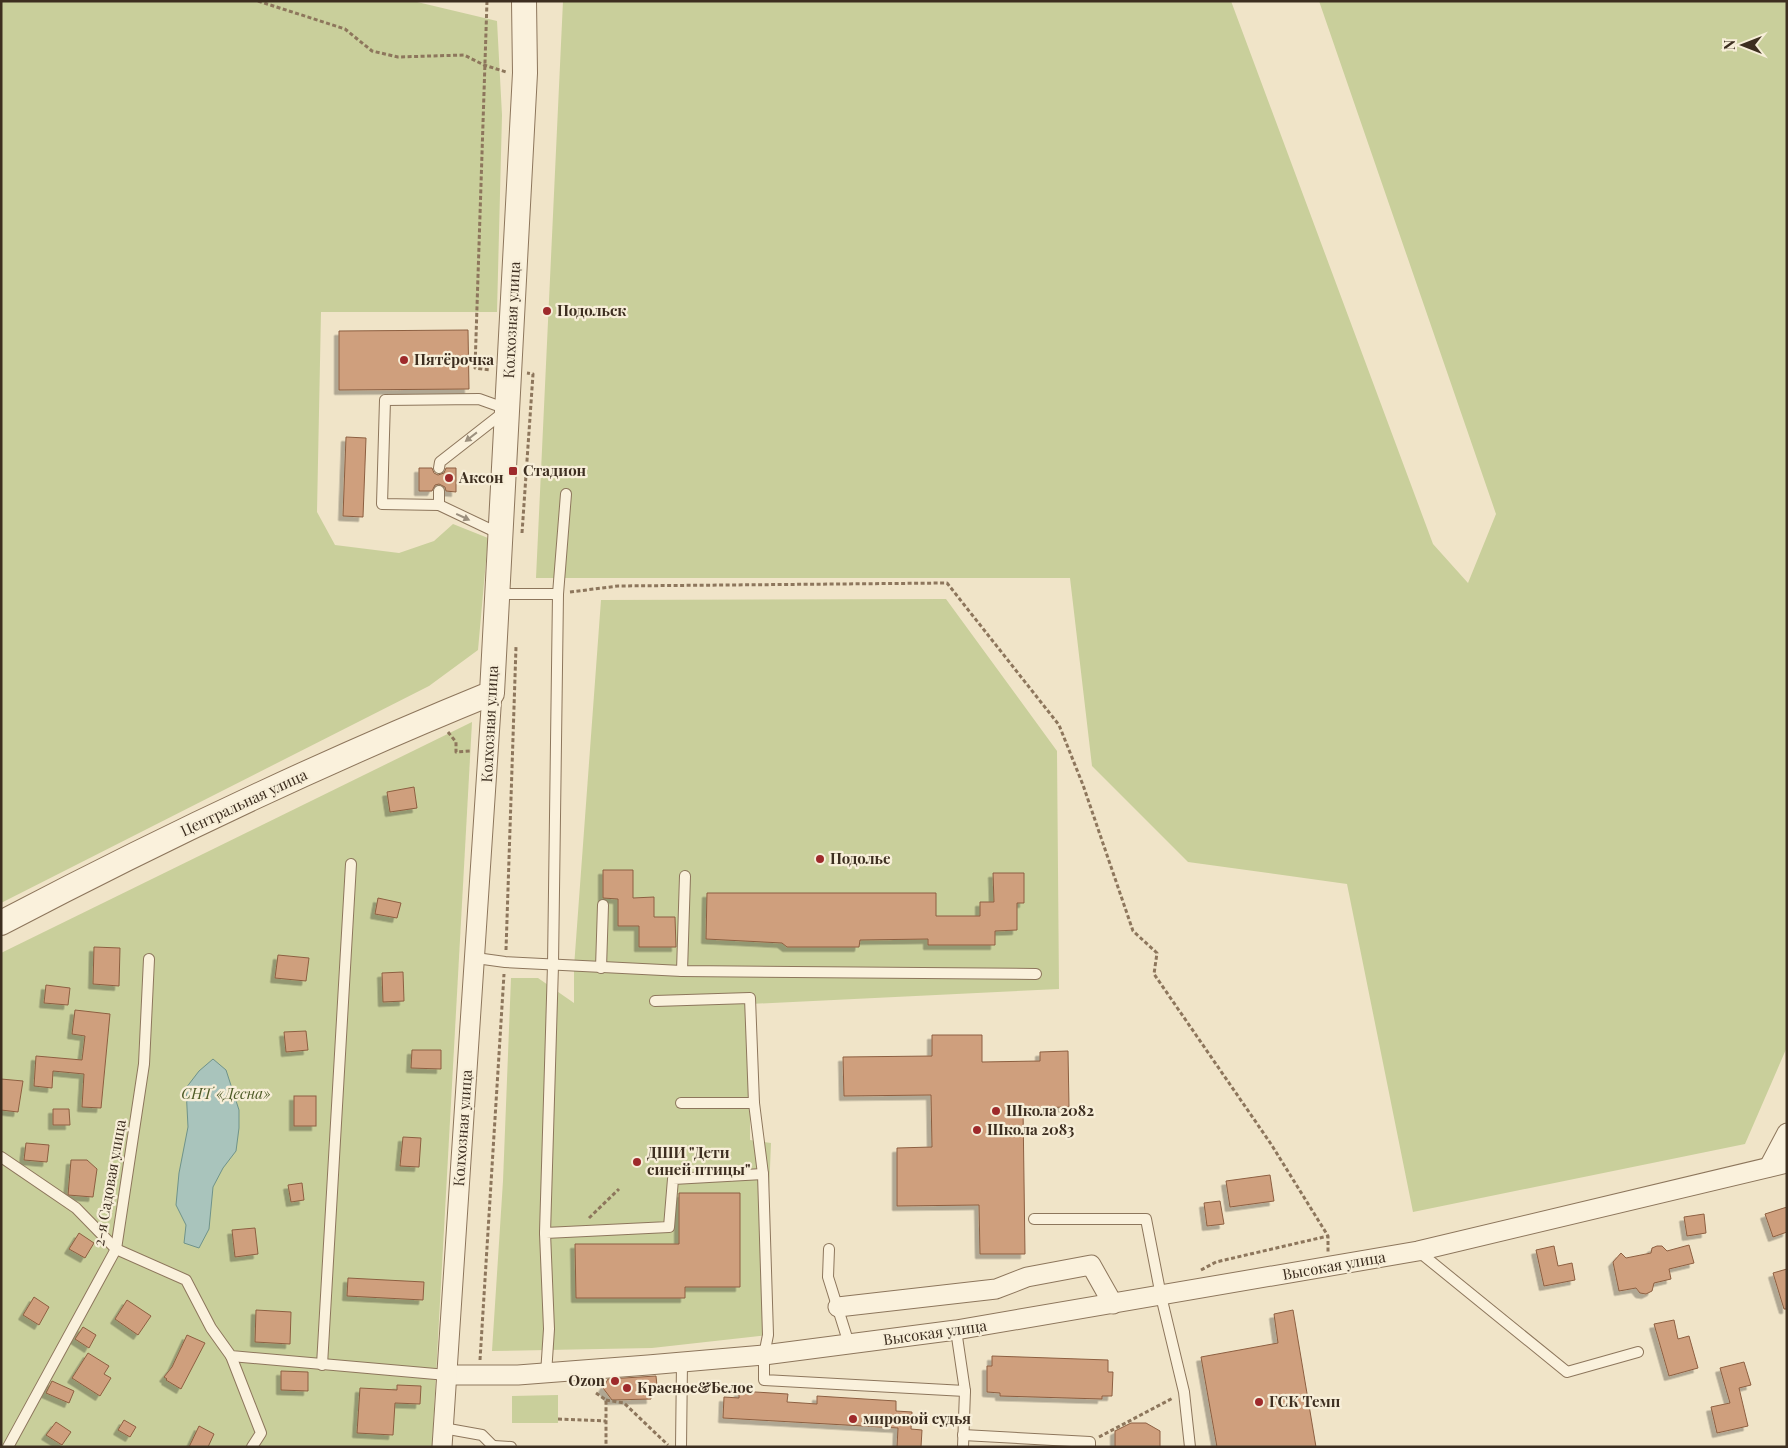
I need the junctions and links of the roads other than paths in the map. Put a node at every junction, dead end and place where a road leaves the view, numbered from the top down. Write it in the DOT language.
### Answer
graph roads {
  1 [pos="524,1"];
  2 [pos="507,409"];
  3 [pos="439,468"];
  4 [pos="439,491"];
  5 [pos="566,494"];
  6 [pos="439,505"];
  7 [pos="500,534"];
  8 [pos="497,594"];
  9 [pos="558,594"];
  10 [pos="492,692"];
  11 [pos="351,864"];
  12 [pos="685,876"];
  13 [pos="603,905"];
  14 [pos="1,923"];
  15 [pos="476,958"];
  16 [pos="149,959"];
  17 [pos="553,965"];
  18 [pos="601,968"];
  19 [pos="682,971"];
  20 [pos="1036,974"];
  21 [pos="655,1001"];
  22 [pos="754,1103"];
  23 [pos="681,1104"];
  24 [pos="1787,1133"];
  25 [pos="1,1156"];
  26 [pos="1778,1165"];
  27 [pos="763,1174"];
  28 [pos="1034,1219"];
  29 [pos="545,1232"];
  30 [pos="116,1249"];
  31 [pos="829,1249"];
  32 [pos="1418,1251"];
  33 [pos="1161,1296"];
  34 [pos="1113,1304"];
  35 [pos="838,1307"];
  36 [pos="956,1330"];
  37 [pos="849,1344"];
  38 [pos="1638,1352"];
  39 [pos="764,1354"];
  40 [pos="232,1356"];
  41 [pos="682,1362"];
  42 [pos="322,1365"];
  43 [pos="546,1374"];
  44 [pos="447,1375"];
  45 [pos="965,1391"];
  46 [pos="963,1435"];
  47 [pos="443,1438"];
  48 [pos="1090,1445"];
  49 [pos="494,1446"];
  50 [pos="8,1447"];
  51 [pos="252,1447"];
  52 [pos="511,1447"];
  53 [pos="681,1447"];
  54 [pos="963,1447"];
  55 [pos="1190,1447"];
  1 -- 2 [label="street, Колхозная улица"];
  2 -- 3 [label="lane, one-way"];
  2 -- 6 [label="lane"];
  2 -- 7 [label="street, Колхозная улица"];
  4 -- 6 [label="lane"];
  5 -- 9 [label="lane"];
  6 -- 7 [label="lane, one-way"];
  7 -- 8 [label="street, Колхозная улица"];
  8 -- 9 [label="lane"];
  8 -- 10 [label="street, Колхозная улица"];
  9 -- 17 [label="lane"];
  10 -- 14 [label="street, Центральная улица"];
  10 -- 15 [label="street, Колхозная улица"];
  11 -- 42 [label="lane"];
  12 -- 19 [label="lane"];
  13 -- 18 [label="lane"];
  15 -- 17 [label="lane"];
  15 -- 44 [label="street, Колхозная улица"];
  16 -- 30 [label="lane, 2-я Садовая улица"];
  17 -- 18 [label="lane"];
  17 -- 29 [label="lane"];
  18 -- 19 [label="lane"];
  19 -- 20 [label="lane"];
  21 -- 22 [label="lane"];
  22 -- 23 [label="lane"];
  22 -- 27 [label="lane"];
  24 -- 26 [label="street"];
  25 -- 30 [label="lane"];
  26 -- 32 [label="street, Высокая улица"];
  27 -- 29 [label="lane"];
  27 -- 39 [label="lane"];
  28 -- 33 [label="lane"];
  29 -- 43 [label="lane"];
  30 -- 40 [label="lane"];
  30 -- 50 [label="lane, 2-я Садовая улица"];
  31 -- 35 [label="lane"];
  32 -- 33 [label="street, Высокая улица"];
  32 -- 38 [label="lane"];
  33 -- 34 [label="street, Высокая улица"];
  33 -- 55 [label="lane"];
  34 -- 35 [label="street"];
  34 -- 36 [label="street, Высокая улица"];
  35 -- 37 [label="lane"];
  36 -- 37 [label="street, Высокая улица"];
  36 -- 45 [label="lane"];
  37 -- 39 [label="street, Высокая улица"];
  39 -- 41 [label="street, Высокая улица"];
  39 -- 45 [label="lane"];
  40 -- 42 [label="lane"];
  40 -- 51 [label="lane"];
  41 -- 43 [label="street, Высокая улица"];
  41 -- 53 [label="lane"];
  42 -- 44 [label="lane"];
  43 -- 44 [label="street, Высокая улица"];
  44 -- 47 [label="street, Колхозная улица"];
  45 -- 46 [label="lane"];
  46 -- 48 [label="lane"];
  46 -- 54 [label="lane"];
  47 -- 49 [label="lane"];
  49 -- 52 [label="lane"];
}
